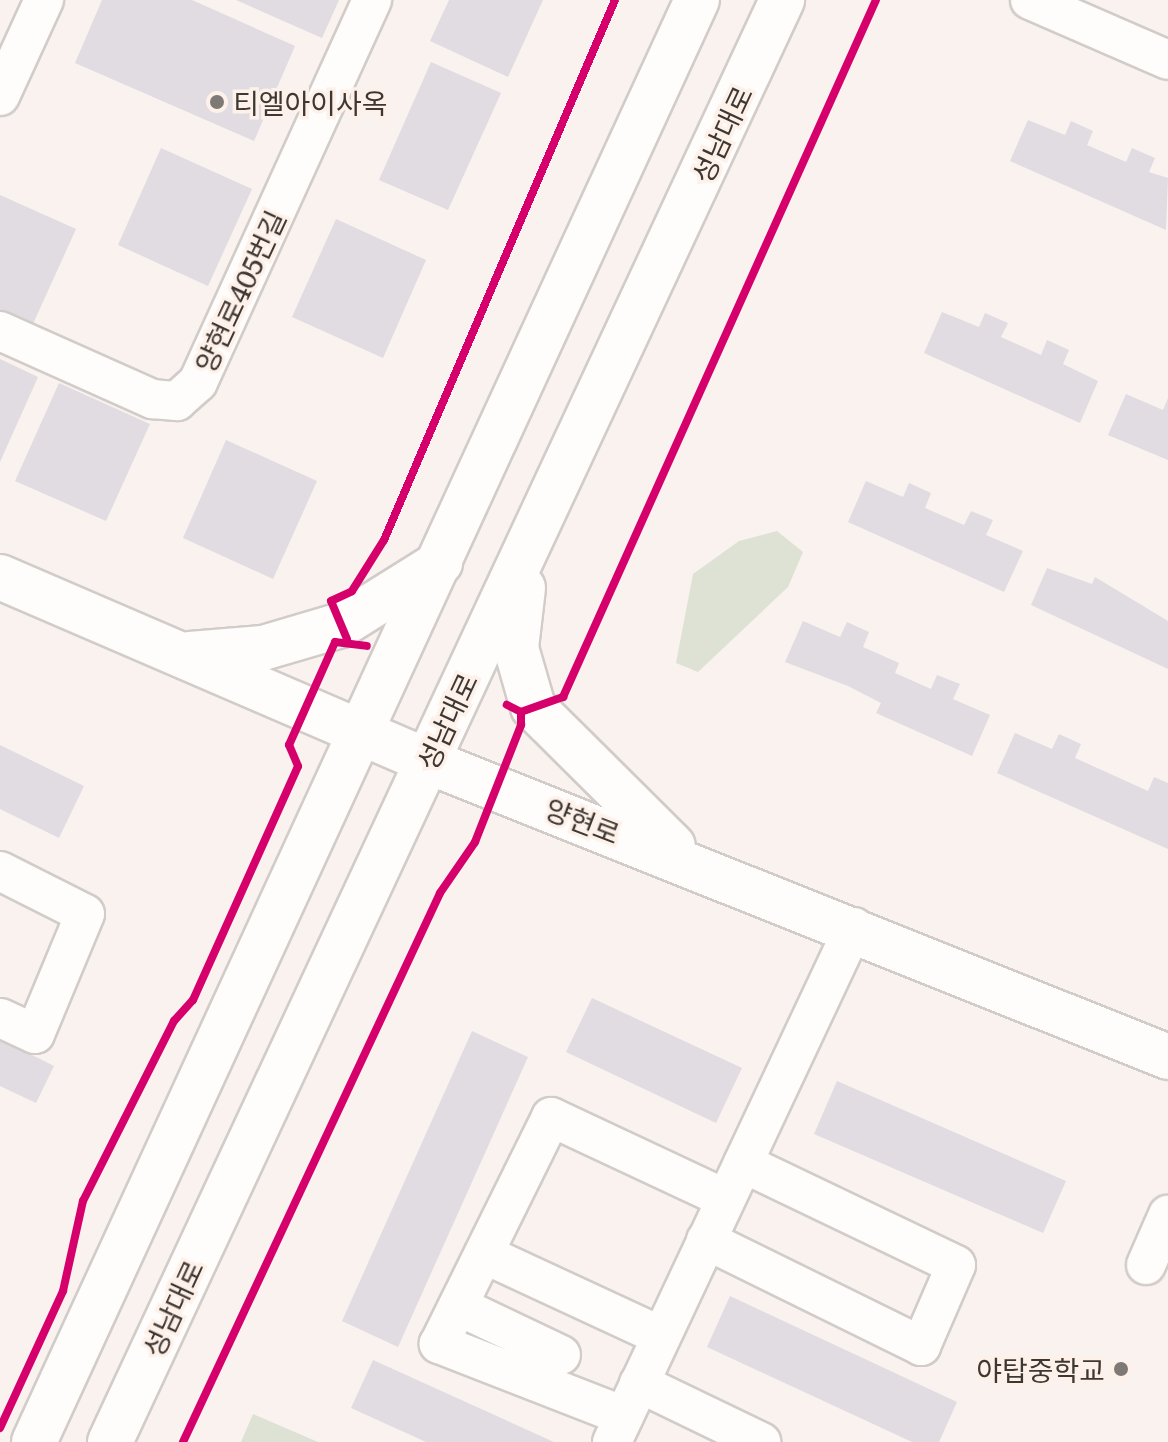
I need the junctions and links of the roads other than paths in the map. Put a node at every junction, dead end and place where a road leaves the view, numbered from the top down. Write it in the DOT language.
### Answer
graph roads {
  1 [pos="44,0"];
  2 [pos="372,0"];
  3 [pos="697,0"];
  4 [pos="782,0"];
  5 [pos="1030,0"];
  6 [pos="1168,60"];
  7 [pos="0,96"];
  8 [pos="0,331"];
  9 [pos="528,549"];
  10 [pos="440,563"];
  11 [pos="0,577"];
  12 [pos="179,654"];
  13 [pos="358,732"];
  14 [pos="427,761"];
  15 [pos="689,861"];
  16 [pos="0,871"];
  17 [pos="854,927"];
  18 [pos="0,1018"];
  19 [pos="1168,1057"];
  20 [pos="743,1163"];
  21 [pos="726,1199"];
  22 [pos="1168,1215"];
  23 [pos="706,1240"];
  24 [pos="484,1254"];
  25 [pos="1146,1265"];
  26 [pos="458,1306"];
  27 [pos="661,1336"];
  28 [pos="561,1355"];
  29 [pos="621,1425"];
  30 [pos="34,1442"];
  31 [pos="110,1442"];
  32 [pos="761,1442"];
  1 -- 7 [label="street"];
  2 -- 8 [label="street, 양현로405번길"];
  3 -- 10 [label="main road"];
  4 -- 9 [label="main road, 성남대로"];
  5 -- 6 [label="street"];
  9 -- 14 [label="main road, 성남대로"];
  9 -- 15 [label="main road"];
  10 -- 12 [label="main road"];
  10 -- 13 [label="main road"];
  11 -- 12 [label="main road, 양현로"];
  12 -- 13 [label="main road, 양현로"];
  13 -- 14 [label="main road, 양현로"];
  13 -- 30 [label="main road"];
  14 -- 15 [label="main road, 양현로"];
  14 -- 31 [label="main road, 성남대로"];
  15 -- 17 [label="main road, 양현로"];
  16 -- 18 [label="street"];
  17 -- 19 [label="main road, 양현로"];
  17 -- 20 [label="street"];
  20 -- 21 [label="street"];
  20 -- 23 [label="street"];
  21 -- 23 [label="street"];
  21 -- 24 [label="street"];
  22 -- 25 [label="street"];
  23 -- 27 [label="street"];
  24 -- 26 [label="street"];
  24 -- 27 [label="street"];
  26 -- 28 [label="street"];
  26 -- 29 [label="street"];
  27 -- 29 [label="street"];
  29 -- 32 [label="street"];
}
